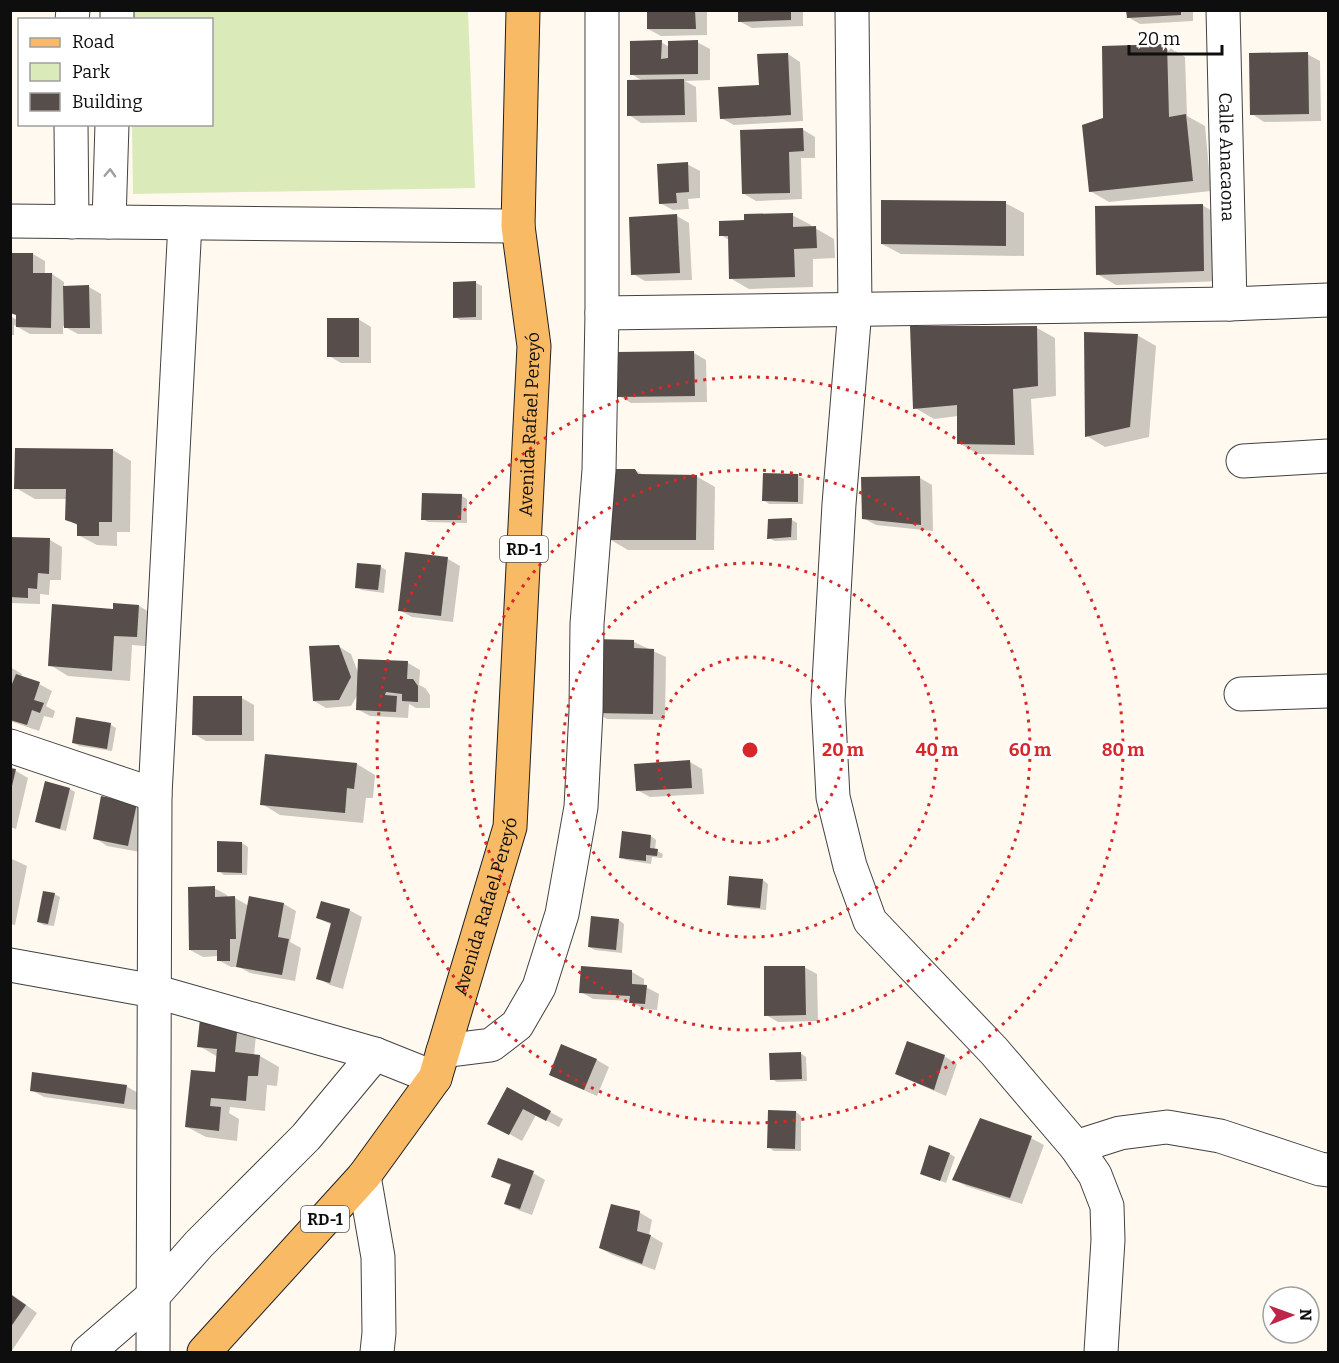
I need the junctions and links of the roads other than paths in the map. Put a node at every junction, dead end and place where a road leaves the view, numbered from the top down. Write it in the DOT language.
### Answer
graph roads {
  1 [pos="523,10"];
  2 [pos="602,10"];
  3 [pos="852,10"];
  4 [pos="1223,10"];
  5 [pos="71,126"];
  6 [pos="112,126"];
  7 [pos="10,221"];
  8 [pos="72,222"];
  9 [pos="108,222"];
  10 [pos="185,223"];
  11 [pos="518,226"];
  12 [pos="1329,300"];
  13 [pos="1230,304"];
  14 [pos="855,309"];
  15 [pos="602,313"];
  16 [pos="1329,456"];
  17 [pos="1243,461"];
  18 [pos="1329,691"];
  19 [pos="1241,694"];
  20 [pos="10,746"];
  21 [pos="155,795"];
  22 [pos="10,965"];
  23 [pos="154,991"];
  24 [pos="375,1054"];
  25 [pos="439,1064"];
  26 [pos="1076,1147"];
  27 [pos="1329,1170"];
  28 [pos="364,1176"];
  29 [pos="153,1296"];
  30 [pos="88,1353"];
  31 [pos="153,1353"];
  32 [pos="204,1353"];
  33 [pos="377,1353"];
  34 [pos="1101,1353"];
  1 -- 11 [label="main road, Avenida Rafael Pereyó / RD-1"];
  2 -- 15 [label="street"];
  3 -- 14 [label="street"];
  4 -- 13 [label="street, Calle Anacaona"];
  5 -- 8 [label="street"];
  9 -- 6 [label="street, one-way"];
  7 -- 8 [label="street"];
  8 -- 9 [label="street"];
  9 -- 10 [label="street"];
  10 -- 11 [label="street"];
  10 -- 21 [label="street"];
  11 -- 25 [label="main road, Avenida Rafael Pereyó / RD-1"];
  12 -- 13 [label="street"];
  13 -- 14 [label="street"];
  14 -- 15 [label="street"];
  14 -- 26 [label="street"];
  15 -- 25 [label="street"];
  16 -- 17 [label="street"];
  18 -- 19 [label="street"];
  20 -- 21 [label="street"];
  21 -- 23 [label="street"];
  22 -- 23 [label="street"];
  23 -- 24 [label="street"];
  23 -- 29 [label="street"];
  24 -- 25 [label="street"];
  24 -- 29 [label="street"];
  25 -- 28 [label="main road, RD-1"];
  26 -- 27 [label="street"];
  26 -- 34 [label="street"];
  28 -- 32 [label="main road, RD-1"];
  28 -- 33 [label="street"];
  29 -- 30 [label="street"];
  29 -- 31 [label="street"];
}
